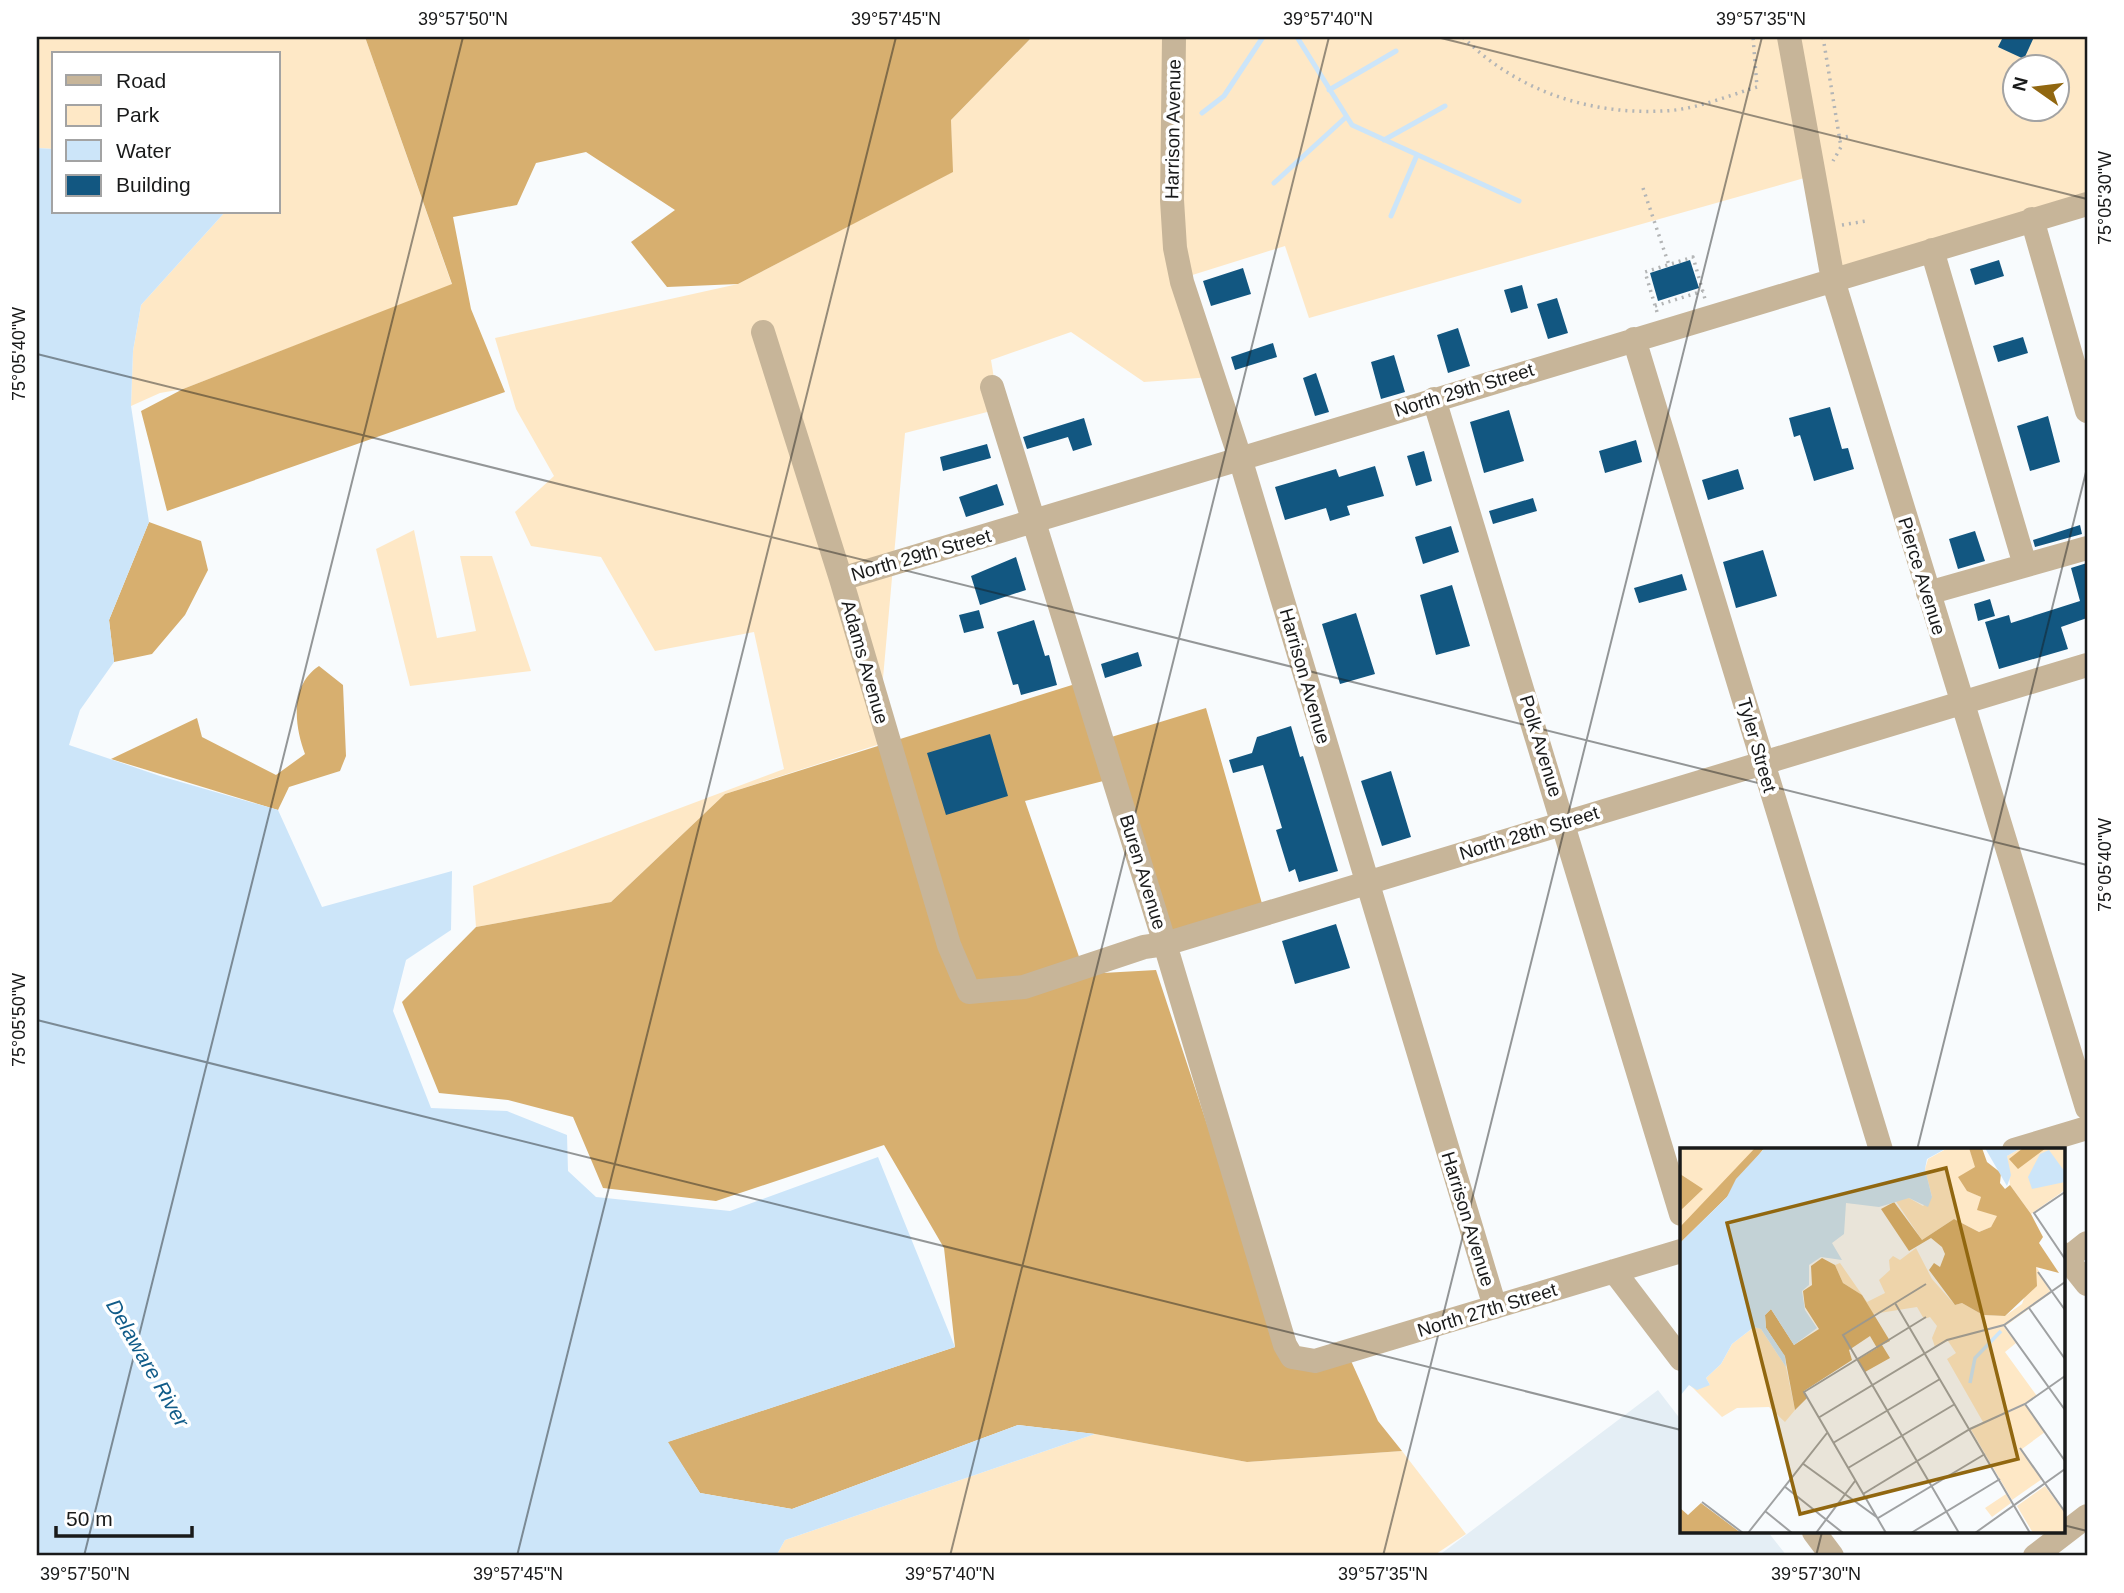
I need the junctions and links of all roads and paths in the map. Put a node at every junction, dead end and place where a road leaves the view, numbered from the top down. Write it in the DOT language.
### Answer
graph roads {
  1 [pos="1174,37"];
  2 [pos="1462,37"];
  3 [pos="1753,37"];
  4 [pos="1789,37"];
  5 [pos="1823,37"];
  6 [pos="1850,136"];
  7 [pos="1839,138"];
  8 [pos="1832,163"];
  9 [pos="1643,188"];
  10 [pos="2087,204"];
  11 [pos="2032,219"];
  12 [pos="1866,221"];
  13 [pos="1838,226"];
  14 [pos="1932,250"];
  15 [pos="1670,266"];
  16 [pos="1833,280"];
  17 [pos="1703,290"];
  18 [pos="1707,304"];
  19 [pos="1655,306"];
  20 [pos="763,332"];
  21 [pos="1641,337"];
  22 [pos="992,387"];
  23 [pos="1434,399"];
  24 [pos="2087,411"];
  25 [pos="1240,458"];
  26 [pos="1035,522"];
  27 [pos="2087,548"];
  28 [pos="2025,565"];
  29 [pos="841,579"];
  30 [pos="1928,593"];
  31 [pos="2087,665"];
  32 [pos="1960,701"];
  33 [pos="1762,764"];
  34 [pos="1564,822"];
  35 [pos="1366,882"];
  36 [pos="1165,944"];
  37 [pos="969,992"];
  38 [pos="2087,1108"];
  39 [pos="2087,1128"];
  40 [pos="1880,1148"];
  41 [pos="2021,1148"];
  42 [pos="1680,1211"];
  43 [pos="2087,1242"];
  44 [pos="1680,1251"];
  45 [pos="2064,1258"];
  46 [pos="1614,1271"];
  47 [pos="2087,1284"];
  48 [pos="1495,1307"];
  49 [pos="1292,1357"];
  50 [pos="1680,1358"];
  51 [pos="2087,1516"];
  52 [pos="1816,1534"];
  53 [pos="2064,1534"];
  54 [pos="2064,1534"];
  55 [pos="1832,1556"];
  56 [pos="2035,1556"];
  1 -- 25 [label="street, Harrison Avenue"];
  2 -- 3 [label="path"];
  4 -- 16 [label="street, Pierce Avenue"];
  5 -- 7 [label="path"];
  6 -- 7 [label="path"];
  7 -- 8 [label="path"];
  9 -- 15 [label="path"];
  10 -- 11 [label="street, North 29th Street"];
  11 -- 14 [label="street, North 29th Street"];
  11 -- 24 [label="street"];
  12 -- 13 [label="path"];
  14 -- 16 [label="street, North 29th Street"];
  14 -- 28 [label="street"];
  15 -- 17 [label="path"];
  15 -- 19 [label="path"];
  16 -- 21 [label="street, North 29th Street"];
  16 -- 30 [label="street, Pierce Avenue"];
  17 -- 18 [label="path"];
  17 -- 19 [label="path"];
  19 -- 21 [label="path"];
  20 -- 29 [label="street, Adams Avenue"];
  21 -- 23 [label="street, North 29th Street"];
  21 -- 33 [label="street, Tyler Street"];
  22 -- 26 [label="street, Buren Avenue"];
  23 -- 25 [label="street, North 29th Street"];
  23 -- 34 [label="street, Polk Avenue"];
  25 -- 26 [label="street, North 29th Street"];
  25 -- 35 [label="street, Harrison Avenue"];
  26 -- 29 [label="street, North 29th Street"];
  26 -- 36 [label="street, Buren Avenue"];
  27 -- 28 [label="street"];
  28 -- 30 [label="street"];
  29 -- 37 [label="street, Adams Avenue"];
  30 -- 32 [label="street, Pierce Avenue"];
  31 -- 32 [label="street, North 28th Street"];
  32 -- 33 [label="street, North 28th Street"];
  32 -- 38 [label="street, Pierce Avenue"];
  33 -- 34 [label="street, North 28th Street"];
  33 -- 40 [label="street, Tyler Street"];
  34 -- 35 [label="street, North 28th Street"];
  34 -- 42 [label="street, Polk Avenue"];
  35 -- 36 [label="street, North 28th Street"];
  35 -- 48 [label="street, Harrison Avenue"];
  36 -- 37 [label="street, North 28th Street"];
  36 -- 49 [label="street, Buren Avenue"];
  39 -- 41 [label="street"];
  43 -- 45 [label="street"];
  44 -- 46 [label="street, North 27th Street"];
  45 -- 47 [label="street"];
  46 -- 48 [label="street, North 27th Street"];
  46 -- 50 [label="street"];
  48 -- 49 [label="street, North 27th Street"];
  51 -- 53 [label="street"];
  52 -- 55 [label="street"];
  54 -- 56 [label="street"];
}
